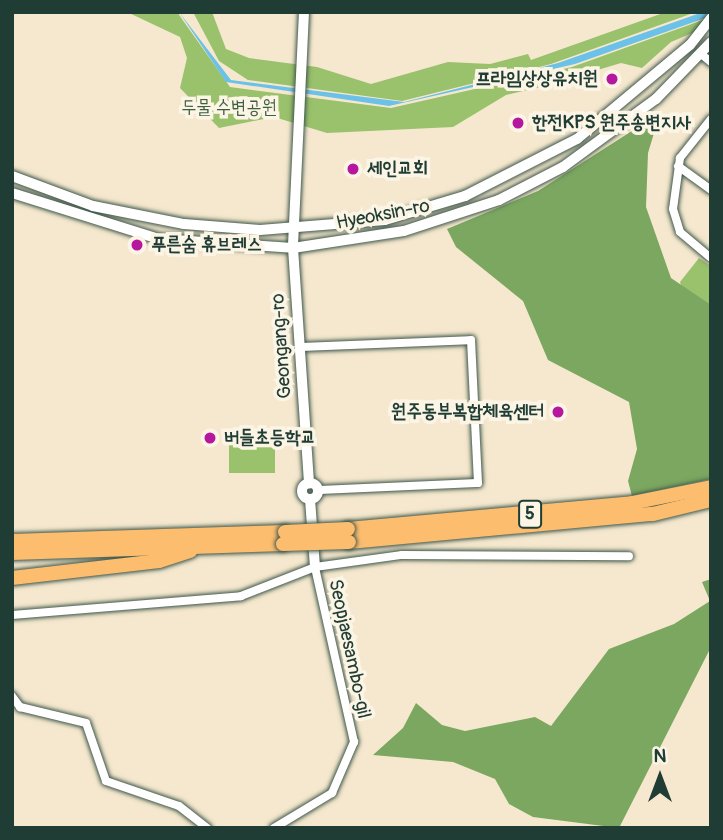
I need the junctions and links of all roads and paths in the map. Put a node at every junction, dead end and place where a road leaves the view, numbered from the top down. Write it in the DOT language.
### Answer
graph roads {
  1 [pos="304,12"];
  2 [pos="711,18"];
  3 [pos="711,42"];
  4 [pos="691,45"];
  5 [pos="701,54"];
  6 [pos="711,62"];
  7 [pos="711,119"];
  8 [pos="707,129"];
  9 [pos="678,166"];
  10 [pos="12,176"];
  11 [pos="711,190"];
  12 [pos="12,193"];
  13 [pos="294,229"];
  14 [pos="293,248"];
  15 [pos="711,258"];
  16 [pos="299,347"];
  17 [pos="309,483"];
  18 [pos="711,487"];
  19 [pos="318,491"];
  20 [pos="310,499"];
  21 [pos="711,500"];
  22 [pos="12,532"];
  23 [pos="349,536"];
  24 [pos="12,541"];
  25 [pos="201,542"];
  26 [pos="101,543"];
  27 [pos="12,553"];
  28 [pos="629,556"];
  29 [pos="315,566"];
  30 [pos="12,578"];
  31 [pos="12,615"];
  32 [pos="12,696"];
  33 [pos="207,828"];
  34 [pos="274,828"];
  1 -- 13 [label="street"];
  2 -- 4 [label="street, Hyeoksin-ro"];
  3 -- 5 [label="street, Hyeoksin-ro"];
  4 -- 5 [label="street"];
  4 -- 13 [label="street, Hyeoksin-ro"];
  5 -- 6 [label="street"];
  5 -- 14 [label="street, Hyeoksin-ro"];
  7 -- 8 [label="street"];
  8 -- 9 [label="street"];
  9 -- 11 [label="street"];
  9 -- 15 [label="street"];
  10 -- 13 [label="street, Hyeoksin-ro"];
  12 -- 14 [label="street, Hyeoksin-ro"];
  13 -- 14 [label="street, Geongang-ro"];
  14 -- 16 [label="street, Geongang-ro"];
  16 -- 17 [label="street, Geongang-ro"];
  16 -- 19 [label="street"];
  17 -- 19 [label="street"];
  17 -- 20 [label="street, Geongang-ro"];
  18 -- 23 [label="highway, 5"];
  19 -- 20 [label="street"];
  20 -- 29 [label="street"];
  21 -- 23 [label="highway, 5"];
  22 -- 25 [label="highway"];
  23 -- 25 [label="highway, 5, bridge"];
  24 -- 26 [label="highway, 5"];
  25 -- 26 [label="highway, 5"];
  25 -- 30 [label="highway"];
  26 -- 27 [label="highway, 5"];
  28 -- 29 [label="street"];
  29 -- 31 [label="street"];
  29 -- 34 [label="street, Seopjaesambo-gil"];
  32 -- 33 [label="street"];
}
